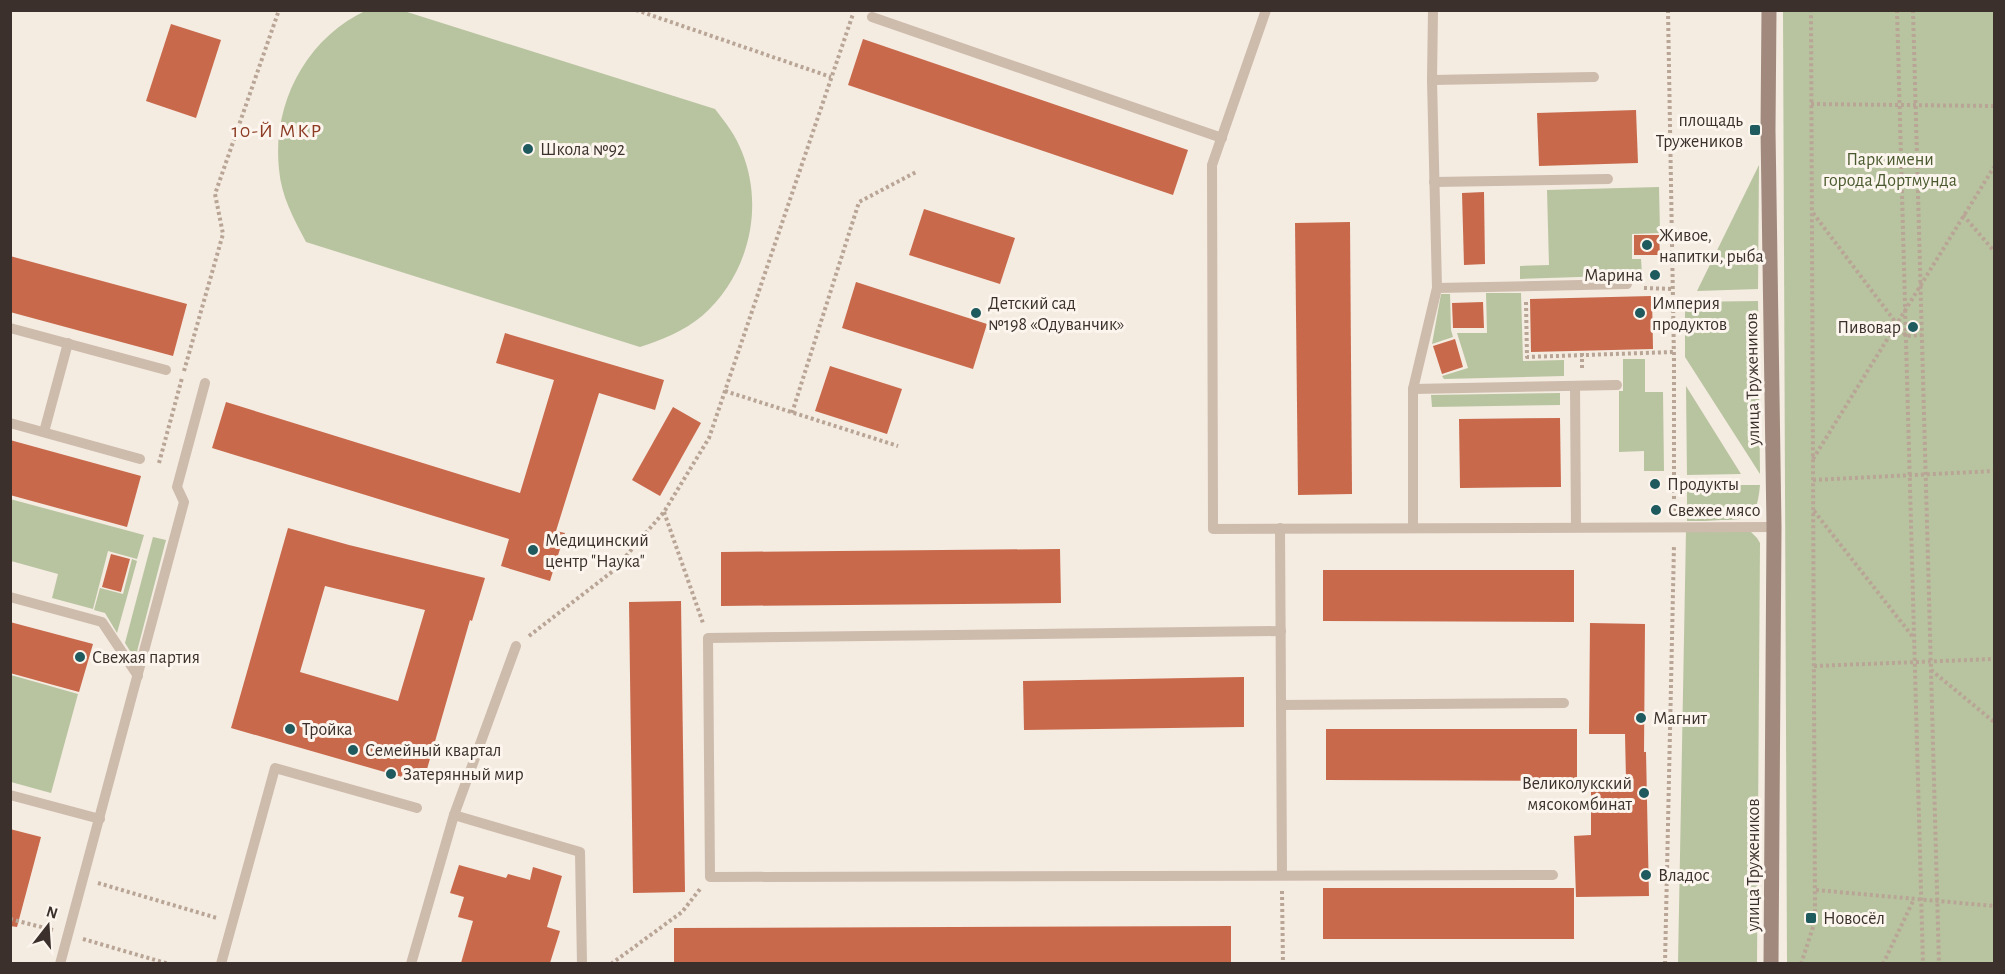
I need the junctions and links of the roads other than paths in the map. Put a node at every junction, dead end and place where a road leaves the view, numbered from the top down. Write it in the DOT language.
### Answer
graph roads {
  1 [pos="1266,10"];
  2 [pos="1433,10"];
  3 [pos="1770,10"];
  4 [pos="872,17"];
  5 [pos="1594,77"];
  6 [pos="1432,80"];
  7 [pos="1222,138"];
  8 [pos="1608,179"];
  9 [pos="1434,182"];
  10 [pos="1627,284"];
  11 [pos="1437,288"];
  12 [pos="10,328"];
  13 [pos="68,343"];
  14 [pos="166,370"];
  15 [pos="205,383"];
  16 [pos="1617,385"];
  17 [pos="1575,386"];
  18 [pos="1413,389"];
  19 [pos="10,423"];
  20 [pos="44,432"];
  21 [pos="140,459"];
  22 [pos="1576,527"];
  23 [pos="1774,527"];
  24 [pos="1280,528"];
  25 [pos="1413,528"];
  26 [pos="10,597"];
  27 [pos="1281,631"];
  28 [pos="516,646"];
  29 [pos="138,676"];
  30 [pos="1564,703"];
  31 [pos="1281,705"];
  32 [pos="10,795"];
  33 [pos="417,808"];
  34 [pos="454,815"];
  35 [pos="100,819"];
  36 [pos="1553,875"];
  37 [pos="1282,876"];
  38 [pos="60,963"];
  39 [pos="221,963"];
  40 [pos="411,963"];
  41 [pos="582,963"];
  42 [pos="1771,963"];
  1 -- 7 [label="lane"];
  2 -- 6 [label="lane"];
  3 -- 23 [label="main road, улица Тружеников"];
  4 -- 7 [label="lane"];
  5 -- 6 [label="lane"];
  6 -- 9 [label="lane"];
  7 -- 24 [label="lane"];
  8 -- 9 [label="lane"];
  9 -- 11 [label="lane"];
  10 -- 11 [label="lane"];
  11 -- 18 [label="lane"];
  12 -- 13 [label="lane"];
  13 -- 14 [label="lane"];
  13 -- 20 [label="lane"];
  15 -- 29 [label="lane"];
  16 -- 17 [label="lane"];
  17 -- 18 [label="lane"];
  17 -- 22 [label="lane"];
  18 -- 25 [label="lane"];
  19 -- 20 [label="lane"];
  20 -- 21 [label="lane"];
  22 -- 23 [label="lane"];
  22 -- 25 [label="lane"];
  23 -- 42 [label="main road, улица Тружеников"];
  24 -- 25 [label="lane"];
  24 -- 27 [label="lane"];
  26 -- 29 [label="lane"];
  27 -- 31 [label="lane"];
  27 -- 37 [label="lane"];
  28 -- 34 [label="lane"];
  29 -- 35 [label="lane"];
  30 -- 31 [label="lane"];
  31 -- 37 [label="lane"];
  32 -- 35 [label="lane"];
  33 -- 39 [label="lane"];
  34 -- 40 [label="lane"];
  34 -- 41 [label="lane"];
  35 -- 38 [label="lane"];
  36 -- 37 [label="lane"];
}
